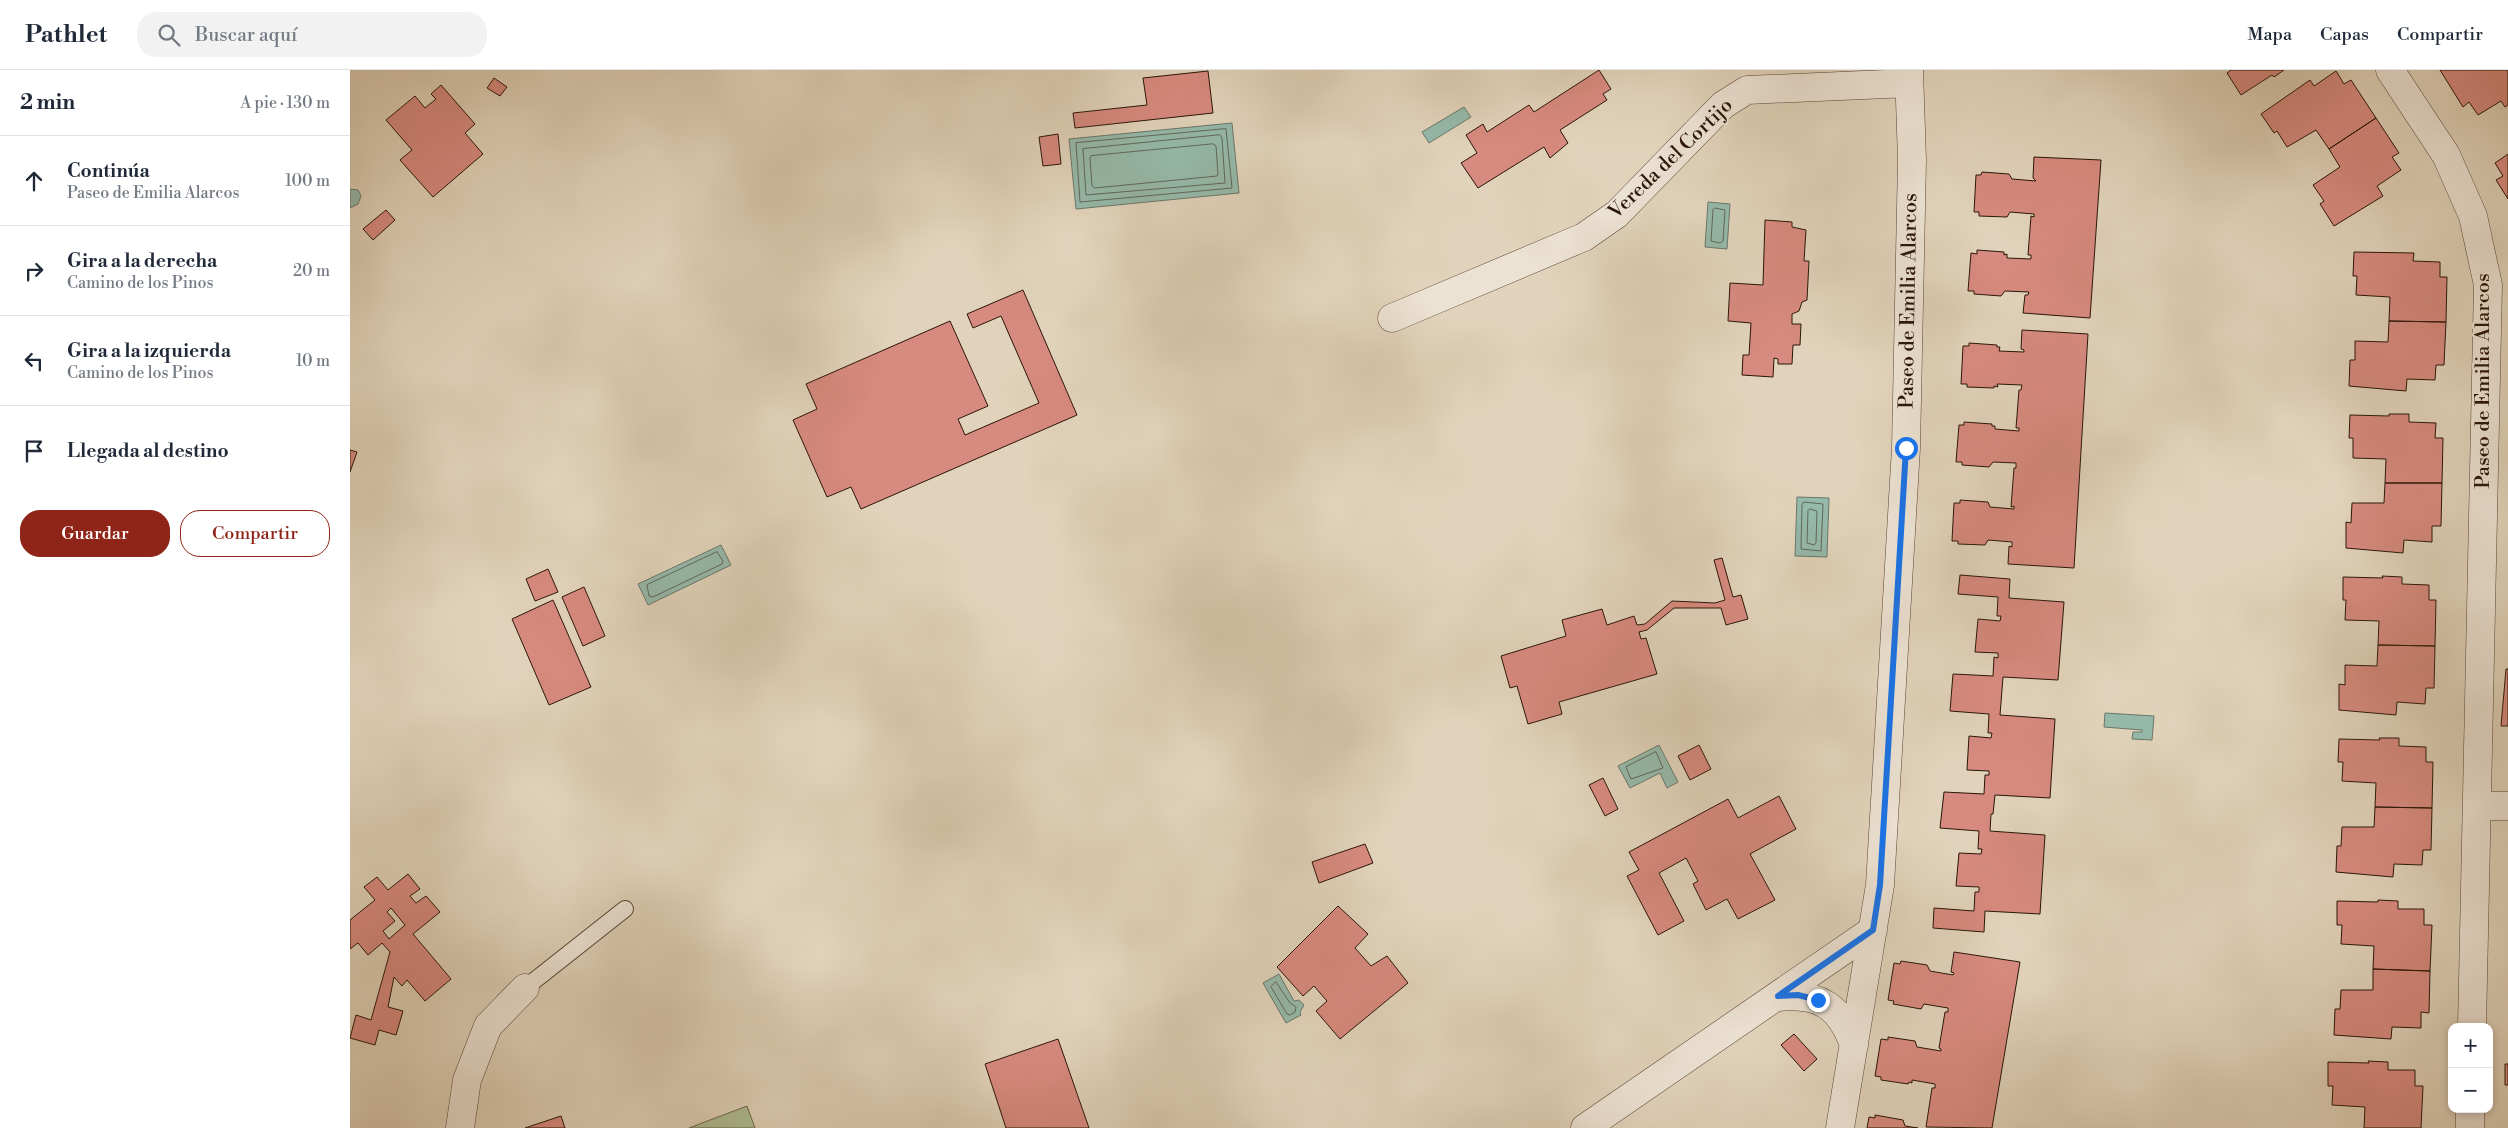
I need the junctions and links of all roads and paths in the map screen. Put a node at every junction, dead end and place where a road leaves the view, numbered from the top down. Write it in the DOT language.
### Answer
graph roads {
  1 [pos="2390,70"];
  2 [pos="1909,76"];
  3 [pos="1392,318"];
  4 [pos="2478,806"];
  5 [pos="2508,806"];
  6 [pos="625,908"];
  7 [pos="1873,930"];
  8 [pos="525,988"];
  9 [pos="1778,996"];
  10 [pos="2472,1023"];
  11 [pos="1854,1045"];
  12 [pos="2470,1113"];
  13 [pos="460,1128"];
  14 [pos="1585,1128"];
  15 [pos="1840,1128"];
  16 [pos="2470,1128"];
  1 -- 4 [label="street, Paseo de Emilia Alarcos"];
  2 -- 3 [label="street, Vereda del Cortijo"];
  2 -- 7 [label="street, Paseo de Emilia Alarcos"];
  4 -- 5 [label="street"];
  4 -- 10 [label="street, Paseo de Emilia Alarcos"];
  6 -- 8 [label="lane"];
  7 -- 9 [label="street"];
  7 -- 11 [label="street, Paseo de Emilia Alarcos"];
  8 -- 13 [label="street"];
  9 -- 11 [label="street"];
  9 -- 14 [label="street"];
  11 -- 15 [label="street, Paseo de Emilia Alarcos"];
  12 -- 16 [label="street"];
}
